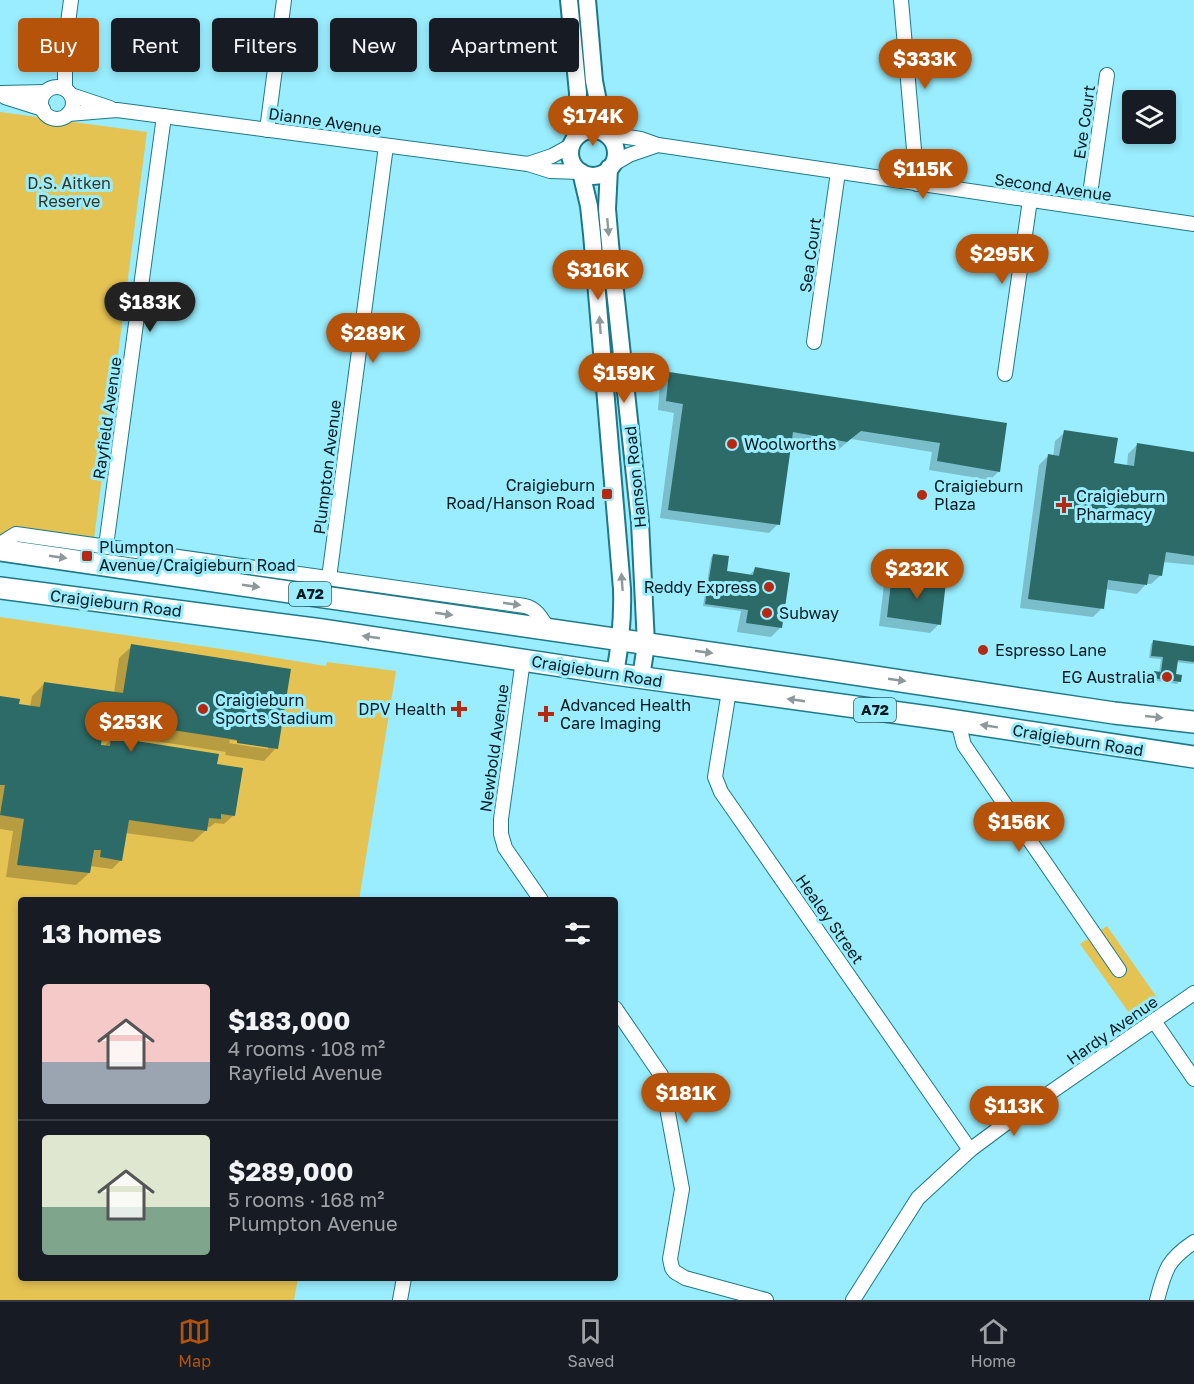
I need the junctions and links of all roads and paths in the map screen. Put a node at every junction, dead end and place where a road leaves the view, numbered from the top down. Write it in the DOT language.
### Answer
graph roads {
  1 [pos="71,0"];
  2 [pos="284,0"];
  3 [pos="569,0"];
  4 [pos="587,0"];
  5 [pos="898,0"];
  6 [pos="1107,75"];
  7 [pos="58,91"];
  8 [pos="0,95"];
  9 [pos="43,109"];
  10 [pos="117,110"];
  11 [pos="68,114"];
  12 [pos="164,116"];
  13 [pos="267,130"];
  14 [pos="605,133"];
  15 [pos="574,141"];
  16 [pos="658,145"];
  17 [pos="386,146"];
  18 [pos="528,165"];
  19 [pos="610,167"];
  20 [pos="580,172"];
  21 [pos="838,172"];
  22 [pos="917,184"];
  23 [pos="1030,200"];
  24 [pos="1088,208"];
  25 [pos="1194,224"];
  26 [pos="814,342"];
  27 [pos="1005,374"];
  28 [pos="0,544"];
  29 [pos="106,546"];
  30 [pos="0,550"];
  31 [pos="329,578"];
  32 [pos="0,588"];
  33 [pos="549,630"];
  34 [pos="620,640"];
  35 [pos="646,644"];
  36 [pos="523,660"];
  37 [pos="615,674"];
  38 [pos="641,678"];
  39 [pos="729,691"];
  40 [pos="1114,713"];
  41 [pos="960,722"];
  42 [pos="1194,722"];
  43 [pos="1109,744"];
  44 [pos="1194,757"];
  45 [pos="539,897"];
  46 [pos="1119,970"];
  47 [pos="1194,993"];
  48 [pos="618,1012"];
  49 [pos="1154,1021"];
  50 [pos="1194,1079"];
  51 [pos="970,1150"];
  52 [pos="1194,1242"];
  53 [pos="403,1281"];
  54 [pos="400,1300"];
  55 [pos="766,1300"];
  56 [pos="853,1300"];
  57 [pos="1157,1300"];
  1 -- 7 [label="street"];
  2 -- 13 [label="street"];
  3 -- 15 [label="street"];
  4 -- 14 [label="street"];
  5 -- 22 [label="street"];
  6 -- 24 [label="street, Eve Court"];
  7 -- 8 [label="street, Dianne Avenue"];
  7 -- 9 [label="street"];
  7 -- 10 [label="street, Dianne Avenue"];
  7 -- 11 [label="street"];
  8 -- 9 [label="street, Dianne Avenue"];
  9 -- 11 [label="street"];
  10 -- 11 [label="street, Dianne Avenue"];
  10 -- 12 [label="street, Dianne Avenue"];
  12 -- 13 [label="street, Dianne Avenue"];
  12 -- 29 [label="street, Rayfield Avenue"];
  13 -- 17 [label="street, Dianne Avenue"];
  14 -- 15 [label="street"];
  14 -- 16 [label="street, Second Avenue"];
  14 -- 19 [label="street"];
  15 -- 18 [label="street, Dianne Avenue"];
  15 -- 20 [label="street"];
  16 -- 19 [label="street, Second Avenue"];
  16 -- 21 [label="street, Second Avenue"];
  17 -- 18 [label="street, Dianne Avenue"];
  17 -- 31 [label="street, Plumpton Avenue"];
  18 -- 20 [label="street, Dianne Avenue"];
  19 -- 20 [label="street"];
  19 -- 35 [label="street, Hanson Road, one-way"];
  34 -- 20 [label="street, Hanson Road, one-way"];
  21 -- 22 [label="street, Second Avenue"];
  21 -- 26 [label="street, Sea Court"];
  22 -- 23 [label="street, Second Avenue"];
  23 -- 24 [label="street, Second Avenue"];
  23 -- 27 [label="street"];
  24 -- 25 [label="street, Second Avenue"];
  28 -- 29 [label="street, Craigieburn Road"];
  29 -- 31 [label="street, Craigieburn Road"];
  30 -- 33 [label="main road, Craigieburn Road / A72, one-way"];
  31 -- 33 [label="street, Craigieburn Road, one-way"];
  36 -- 32 [label="main road, Craigieburn Road / A72, one-way"];
  33 -- 34 [label="main road, Craigieburn Road / A72"];
  34 -- 35 [label="main road, Craigieburn Road / A72"];
  34 -- 37 [label="street, Hanson Road"];
  35 -- 38 [label="street, Hanson Road"];
  35 -- 40 [label="main road, Craigieburn Road / A72, one-way"];
  36 -- 37 [label="main road, Craigieburn Road / A72"];
  36 -- 45 [label="street, Newbold Avenue"];
  37 -- 38 [label="main road, Craigieburn Road / A72"];
  38 -- 39 [label="main road, Craigieburn Road / A72"];
  41 -- 39 [label="main road, Craigieburn Road / A72, one-way"];
  39 -- 51 [label="street, Healey Street"];
  40 -- 42 [label="main road, Craigieburn Road / A72, one-way"];
  40 -- 43 [label="main road"];
  43 -- 41 [label="main road, Craigieburn Road / A72, one-way"];
  41 -- 46 [label="street"];
  43 -- 44 [label="main road, Craigieburn Road / A72"];
  47 -- 49 [label="street, Hardy Avenue"];
  48 -- 55 [label="street"];
  49 -- 50 [label="street"];
  49 -- 51 [label="street, Hardy Avenue"];
  51 -- 56 [label="street, Hardy Avenue"];
  52 -- 57 [label="street"];
  53 -- 54 [label="street"];
}
